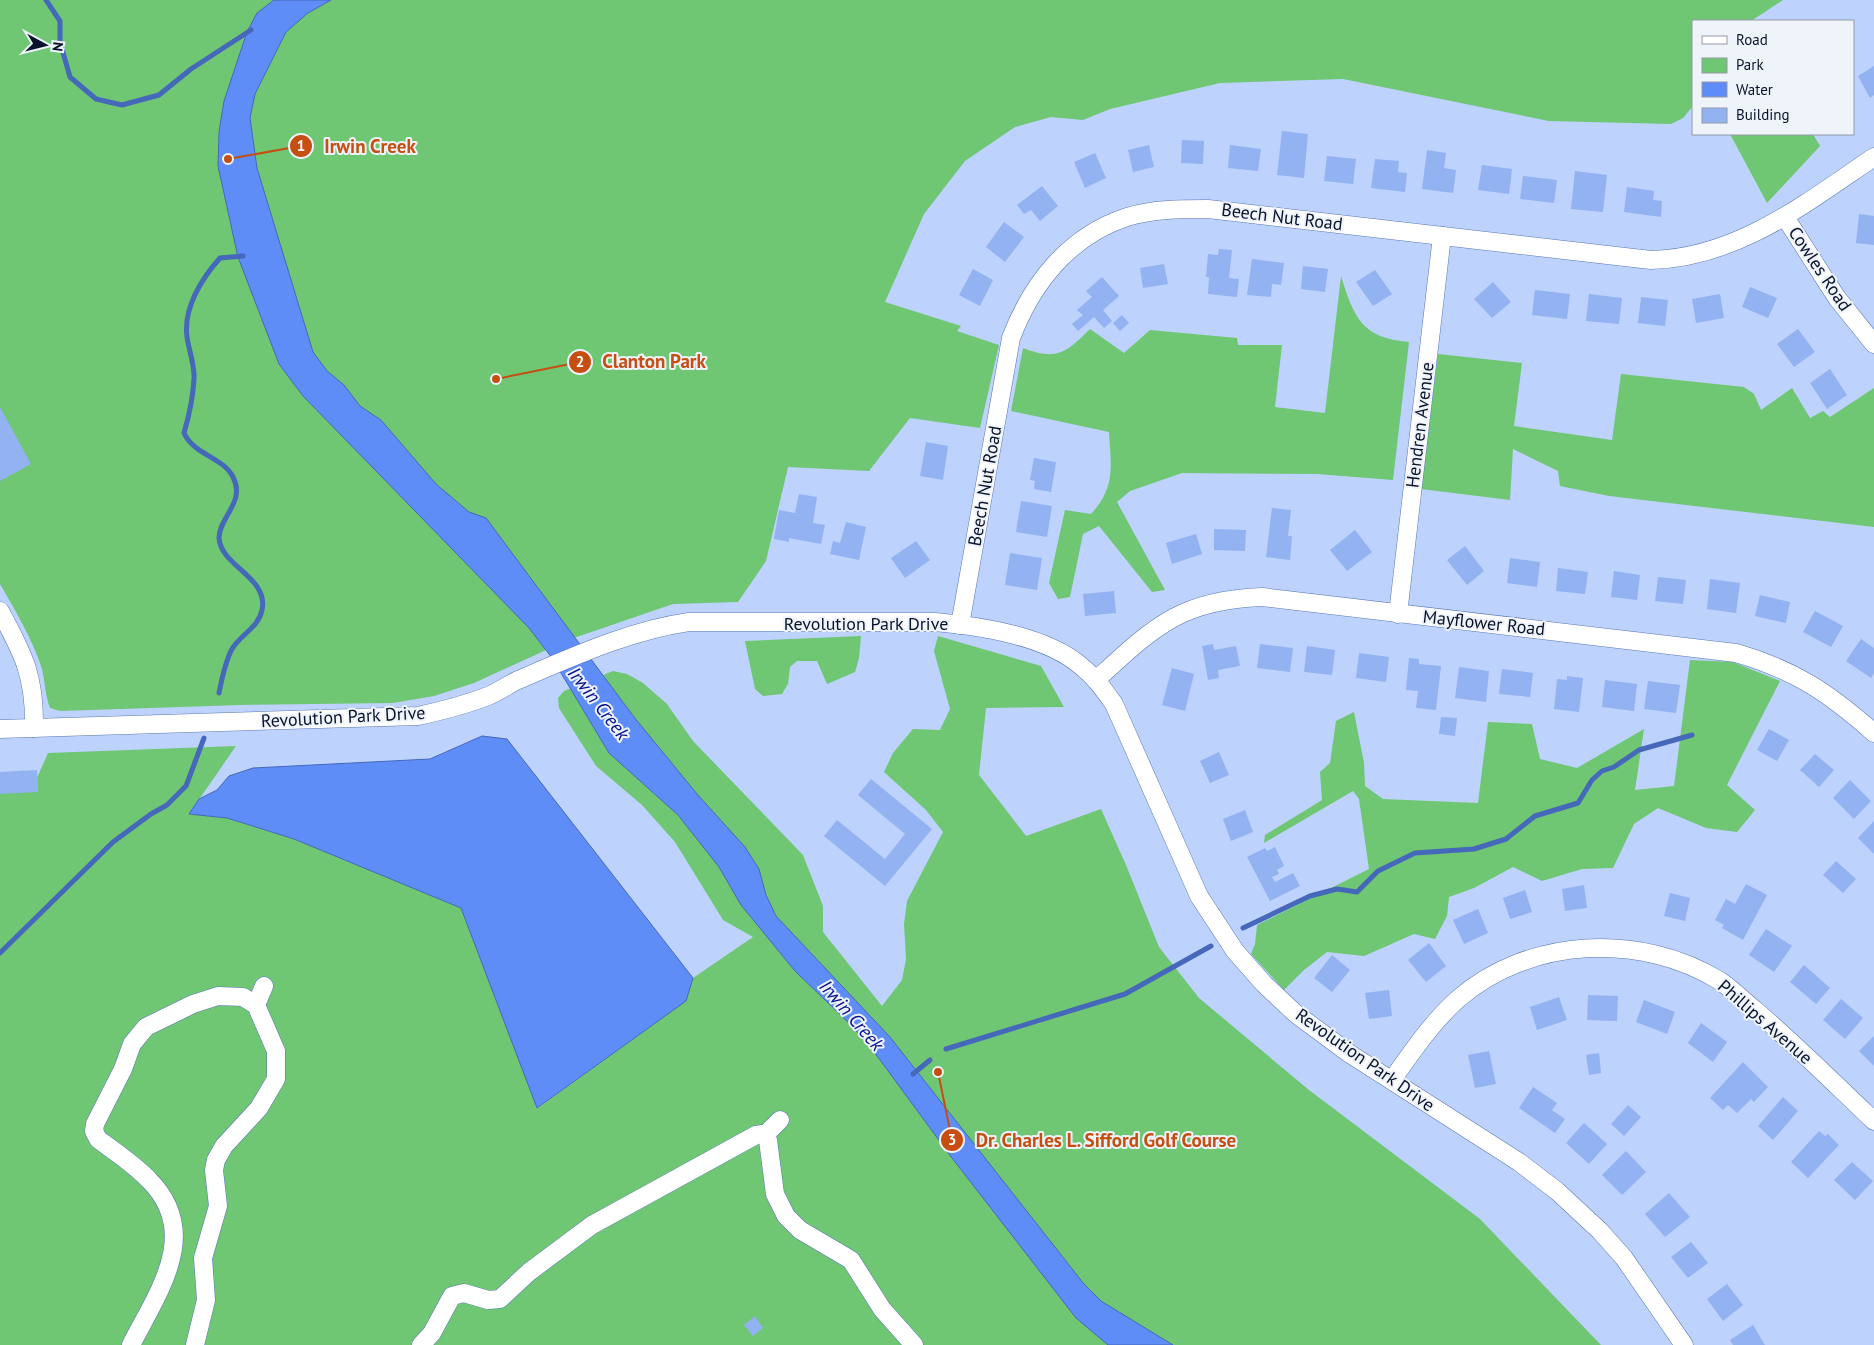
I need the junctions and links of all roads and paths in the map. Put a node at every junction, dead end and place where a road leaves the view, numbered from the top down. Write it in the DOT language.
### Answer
graph roads {
  1 [pos="1874,157"];
  2 [pos="1785,217"];
  3 [pos="1442,236"];
  4 [pos="1874,344"];
  5 [pos="0,611"];
  6 [pos="1398,614"];
  7 [pos="960,625"];
  8 [pos="1096,680"];
  9 [pos="34,728"];
  10 [pos="0,729"];
  11 [pos="1874,733"];
  12 [pos="264,986"];
  13 [pos="256,1005"];
  14 [pos="1392,1080"];
  15 [pos="780,1120"];
  16 [pos="1874,1121"];
  17 [pos="765,1135"];
  18 [pos="131,1345"];
  19 [pos="195,1345"];
  20 [pos="421,1345"];
  21 [pos="914,1345"];
  22 [pos="1684,1345"];
  1 -- 2 [label="street, Beech Nut Road"];
  2 -- 3 [label="street, Beech Nut Road"];
  2 -- 4 [label="street, Cowles Road"];
  3 -- 6 [label="street, Hendren Avenue"];
  3 -- 7 [label="street, Beech Nut Road"];
  5 -- 9 [label="street"];
  6 -- 8 [label="street, Mayflower Road"];
  6 -- 11 [label="street, Mayflower Road"];
  7 -- 8 [label="street, Revolution Park Drive"];
  7 -- 9 [label="street, Revolution Park Drive"];
  8 -- 14 [label="street, Revolution Park Drive"];
  9 -- 10 [label="street, Revolution Park Drive"];
  12 -- 13 [label="street"];
  13 -- 18 [label="street"];
  13 -- 19 [label="street"];
  14 -- 16 [label="street, Phillips Avenue"];
  14 -- 22 [label="street, Revolution Park Drive"];
  15 -- 17 [label="street"];
  17 -- 20 [label="street"];
  17 -- 21 [label="street"];
}
